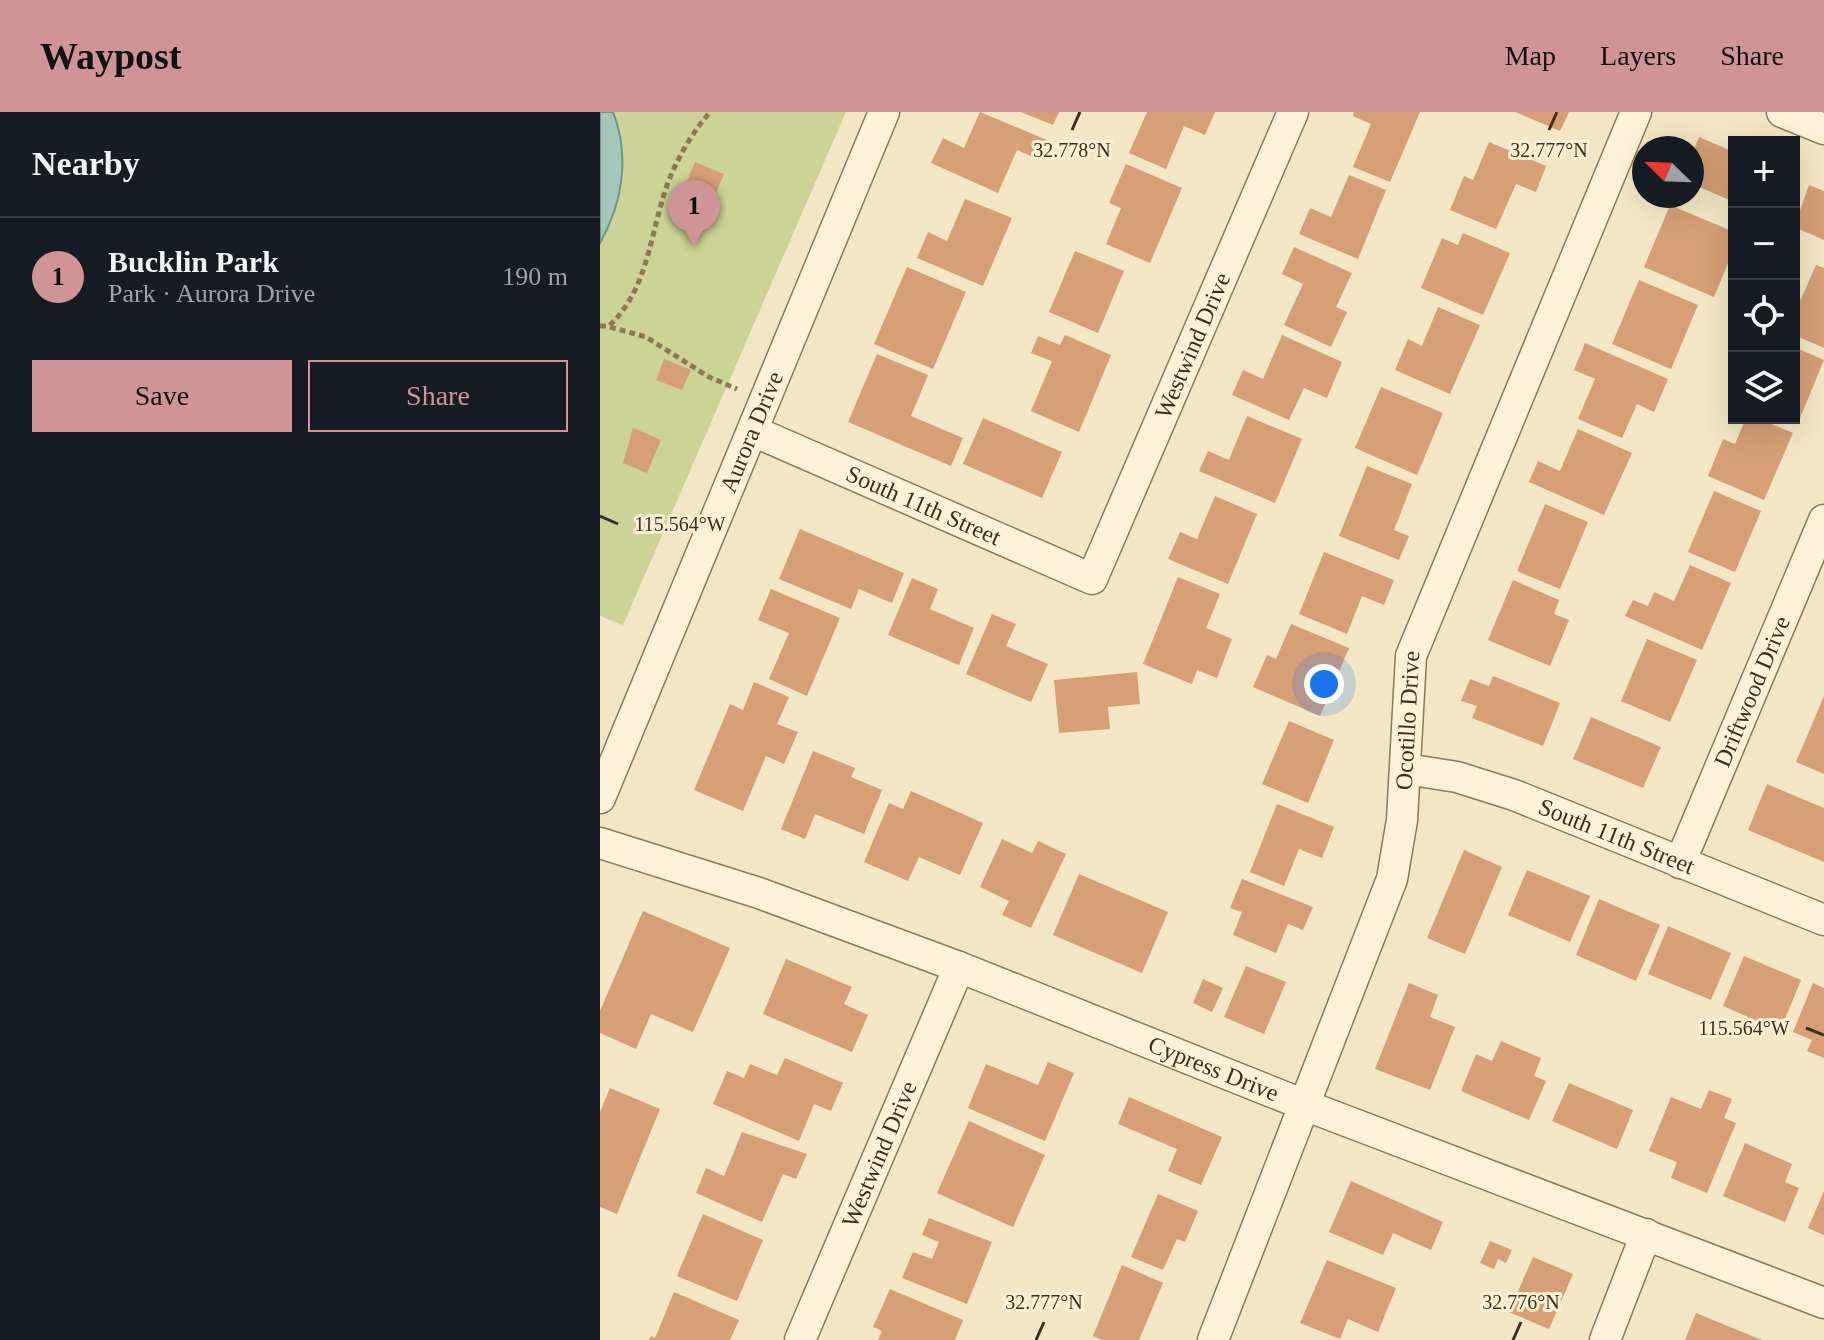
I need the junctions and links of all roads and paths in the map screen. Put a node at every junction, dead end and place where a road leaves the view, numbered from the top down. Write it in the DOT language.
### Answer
graph roads {
  1 [pos="710,112"];
  2 [pos="884,112"];
  3 [pos="1293,112"];
  4 [pos="1636,112"];
  5 [pos="1782,112"];
  6 [pos="1824,129"];
  7 [pos="600,326"];
  8 [pos="609,326"];
  9 [pos="737,389"];
  10 [pos="753,431"];
  11 [pos="1824,520"];
  12 [pos="1092,579"];
  13 [pos="1406,769"];
  14 [pos="600,798"];
  15 [pos="600,843"];
  16 [pos="1680,863"];
  17 [pos="1824,920"];
  18 [pos="959,967"];
  19 [pos="1307,1106"];
  20 [pos="1646,1234"];
  21 [pos="1824,1303"];
  22 [pos="800,1340"];
  23 [pos="1213,1340"];
  24 [pos="1605,1340"];
  1 -- 8 [label="path"];
  2 -- 10 [label="street, Aurora Drive"];
  3 -- 12 [label="street, Westwind Drive"];
  4 -- 13 [label="street, Ocotillo Drive"];
  5 -- 6 [label="street"];
  7 -- 8 [label="path"];
  8 -- 9 [label="path"];
  10 -- 12 [label="street, South 11th Street"];
  10 -- 14 [label="street, Aurora Drive"];
  11 -- 16 [label="street, Driftwood Drive"];
  13 -- 16 [label="street, South 11th Street"];
  13 -- 19 [label="street, Ocotillo Drive"];
  15 -- 18 [label="street, Cypress Drive"];
  16 -- 17 [label="street, South 11th Street"];
  18 -- 19 [label="street, Cypress Drive"];
  18 -- 22 [label="street, Westwind Drive"];
  19 -- 20 [label="street, Cypress Drive"];
  19 -- 23 [label="street, Ocotillo Drive"];
  20 -- 21 [label="street, Cypress Drive"];
  20 -- 24 [label="street"];
}
